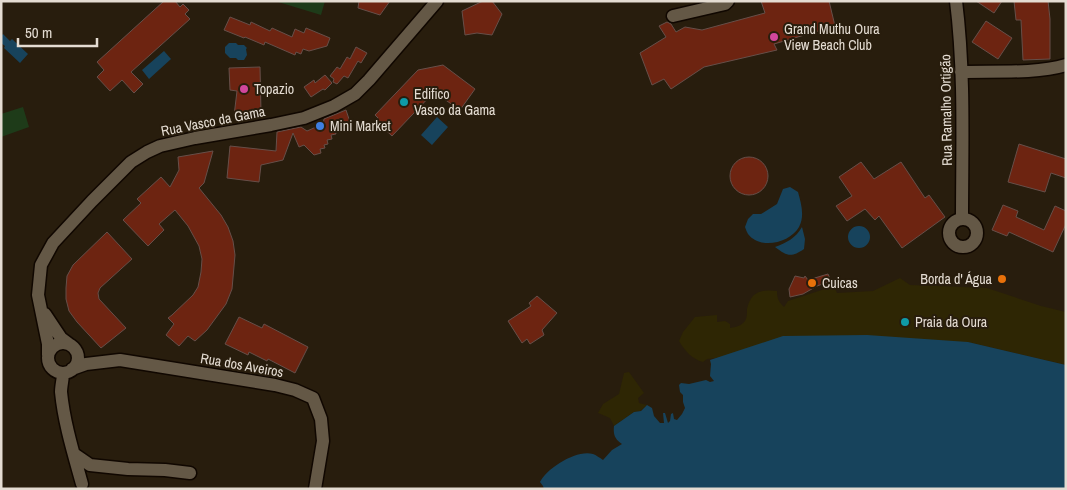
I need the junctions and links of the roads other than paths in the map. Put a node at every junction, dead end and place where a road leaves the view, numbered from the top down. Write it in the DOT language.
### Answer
graph roads {
  1 [pos="437,1"];
  2 [pos="728,1"];
  3 [pos="956,1"];
  4 [pos="673,16"];
  5 [pos="1066,65"];
  6 [pos="962,72"];
  7 [pos="962,219"];
  8 [pos="41,308"];
  9 [pos="71,345"];
  10 [pos="48,355"];
  11 [pos="120,360"];
  12 [pos="68,371"];
  13 [pos="74,454"];
  14 [pos="190,473"];
  15 [pos="82,484"];
  16 [pos="314,489"];
  1 -- 8 [label="street, Rua Vasco da Gama"];
  2 -- 4 [label="street"];
  3 -- 6 [label="street, Rua Ramalho Ortigão"];
  5 -- 6 [label="street"];
  6 -- 7 [label="street, Rua Ramalho Ortigão"];
  8 -- 9 [label="street, Rua Vasco da Gama"];
  8 -- 10 [label="street, Rua Vasco da Gama"];
  9 -- 10 [label="street"];
  9 -- 11 [label="street"];
  9 -- 12 [label="street"];
  10 -- 12 [label="street"];
  11 -- 12 [label="street, Rua dos Aveiros"];
  11 -- 16 [label="street, Rua dos Aveiros"];
  12 -- 13 [label="street"];
  13 -- 14 [label="street"];
  13 -- 15 [label="street"];
}
